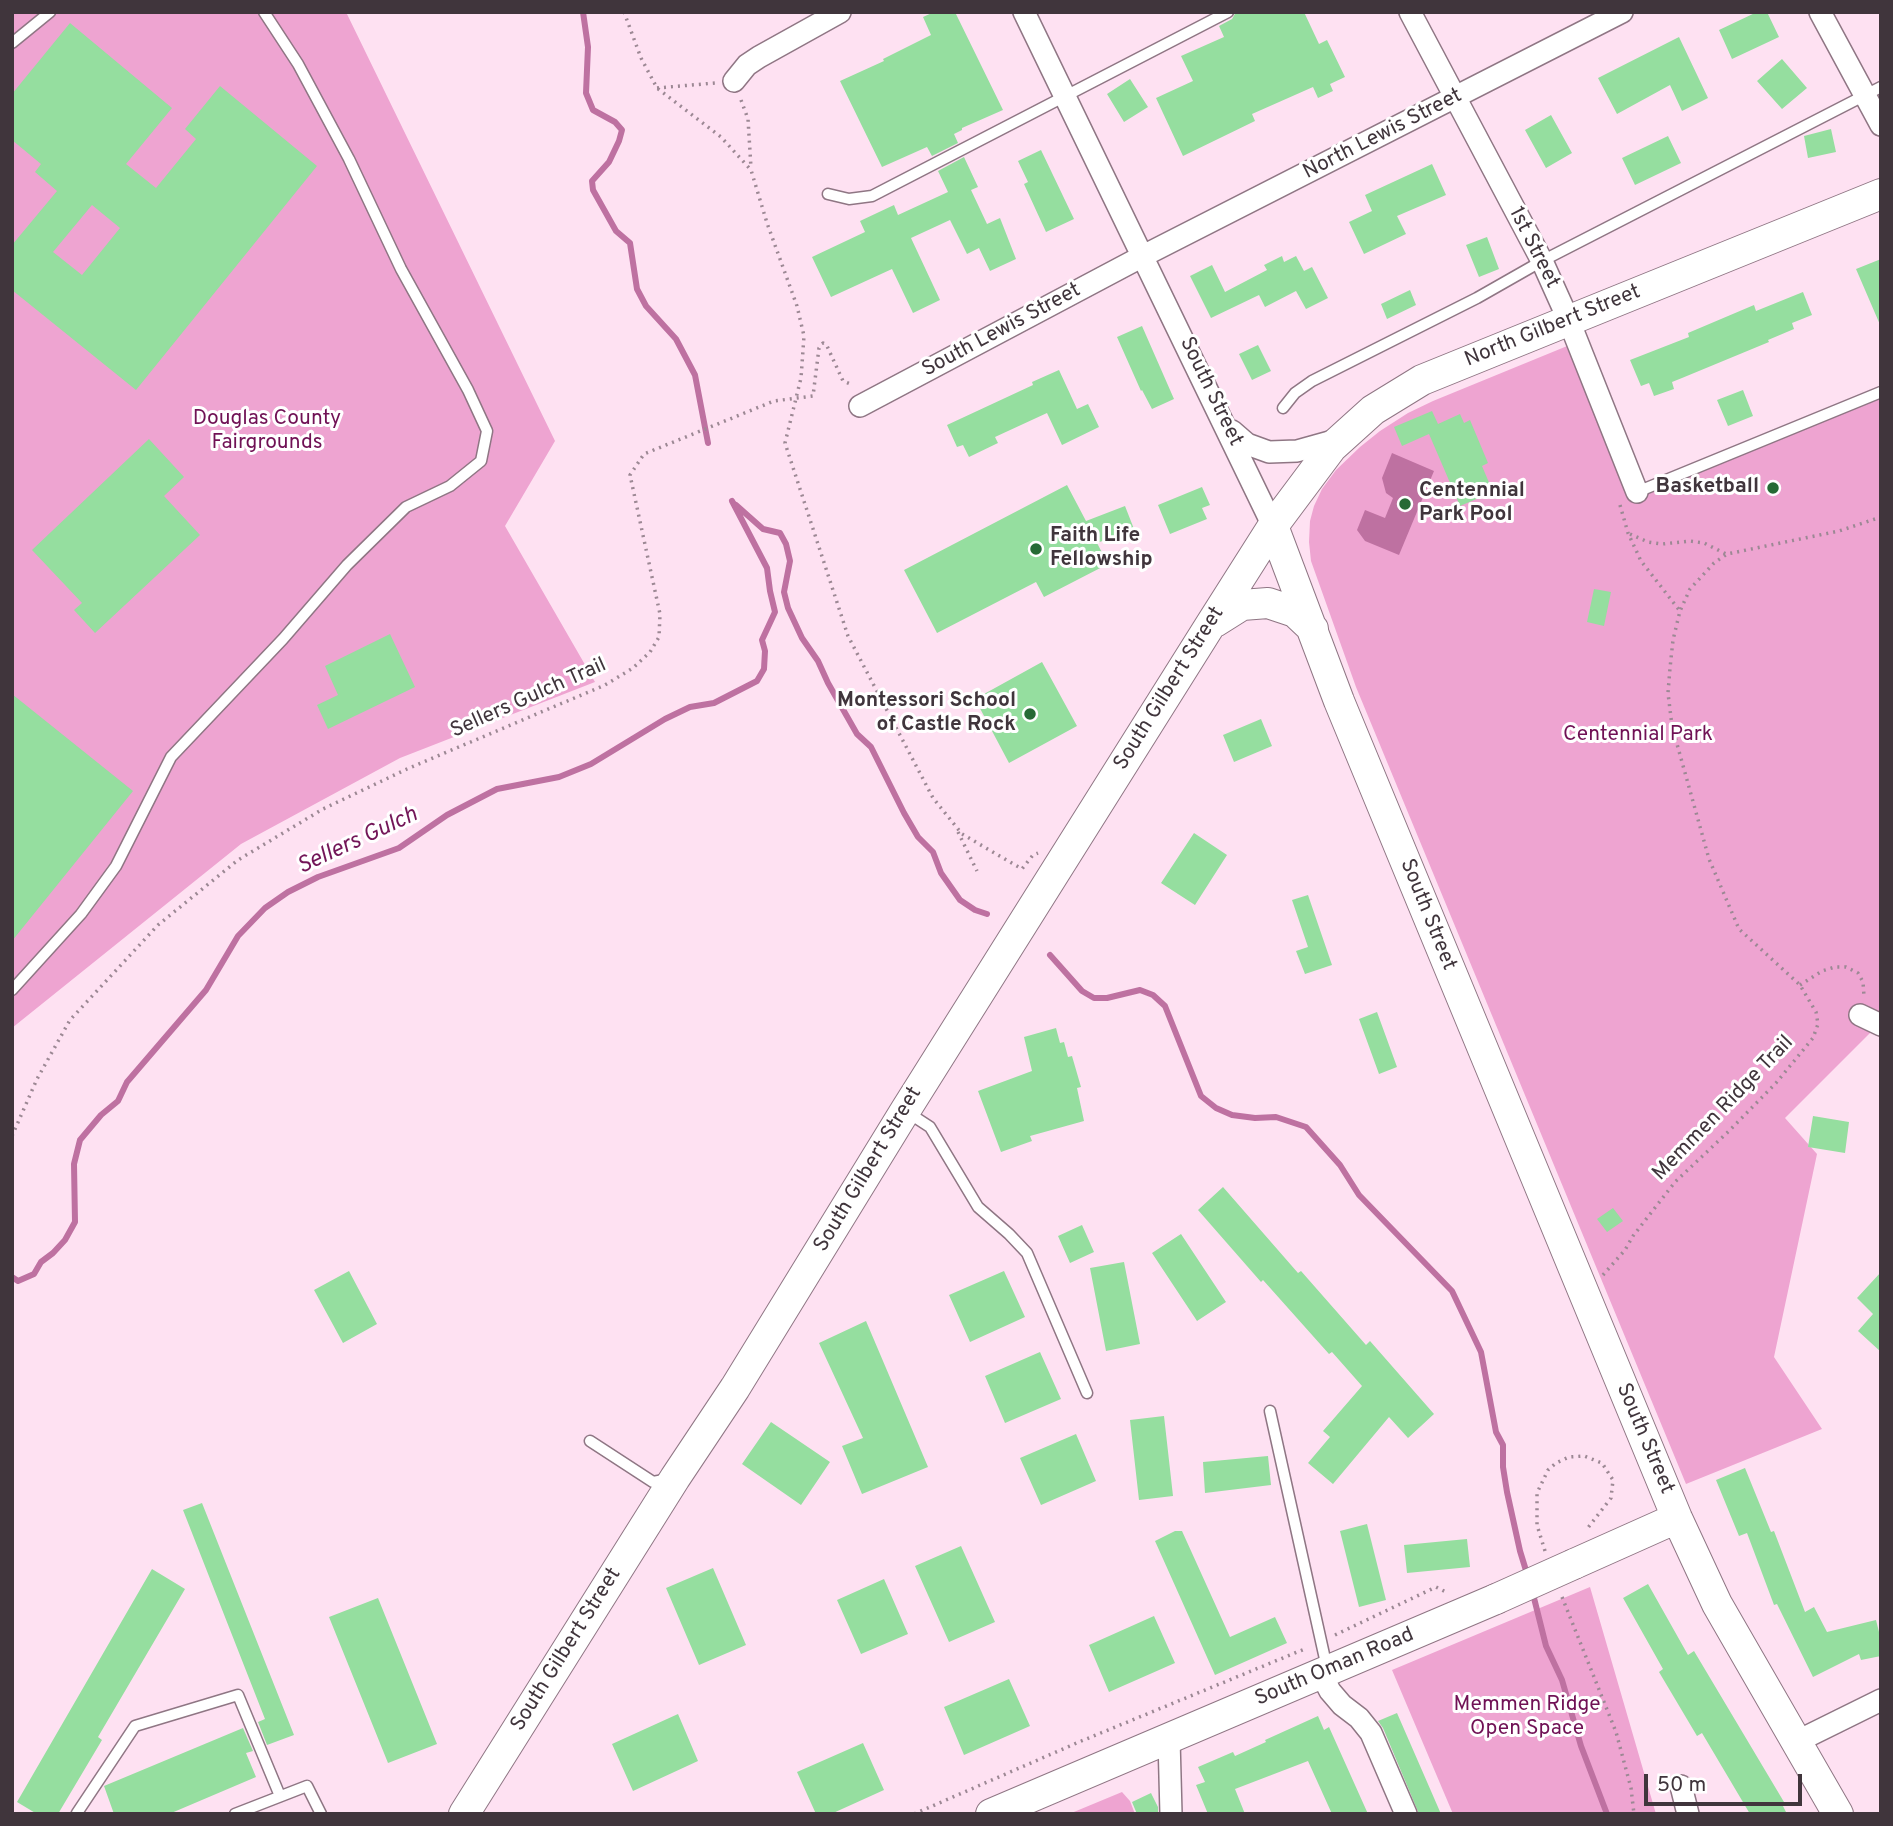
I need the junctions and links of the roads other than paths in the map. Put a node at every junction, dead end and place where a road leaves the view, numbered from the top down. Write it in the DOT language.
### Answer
graph roads {
  1 [pos="50,12"];
  2 [pos="264,12"];
  3 [pos="840,12"];
  4 [pos="1024,12"];
  5 [pos="1228,12"];
  6 [pos="1410,12"];
  7 [pos="1622,12"];
  8 [pos="1820,12"];
  9 [pos="12,43"];
  10 [pos="734,81"];
  11 [pos="1873,91"];
  12 [pos="1066,95"];
  13 [pos="1455,99"];
  14 [pos="1881,125"];
  15 [pos="828,194"];
  16 [pos="1881,194"];
  17 [pos="1143,256"];
  18 [pos="1542,261"];
  19 [pos="1569,321"];
  20 [pos="1881,392"];
  21 [pos="857,396"];
  22 [pos="1283,408"];
  23 [pos="1227,426"];
  24 [pos="1340,439"];
  25 [pos="1636,492"];
  26 [pos="1273,526"];
  27 [pos="1209,627"];
  28 [pos="1313,629"];
  29 [pos="12,990"];
  30 [pos="1860,1015"];
  31 [pos="1881,1025"];
  32 [pos="905,1111"];
  33 [pos="1087,1393"];
  34 [pos="1270,1411"];
  35 [pos="590,1441"];
  36 [pos="675,1478"];
  37 [pos="1677,1518"];
  38 [pos="1323,1663"];
  39 [pos="1881,1700"];
  40 [pos="1169,1740"];
  41 [pos="1796,1742"];
  42 [pos="1681,1786"];
  43 [pos="280,1796"];
  44 [pos="78,1814"];
  45 [pos="235,1814"];
  46 [pos="321,1814"];
  47 [pos="464,1814"];
  48 [pos="991,1814"];
  49 [pos="1171,1814"];
  50 [pos="1406,1814"];
  51 [pos="1688,1814"];
  52 [pos="1838,1814"];
  1 -- 9 [label="lane"];
  2 -- 29 [label="lane"];
  3 -- 10 [label="street"];
  4 -- 12 [label="street, South Street"];
  5 -- 12 [label="lane"];
  6 -- 13 [label="street, 1st Street"];
  7 -- 13 [label="street, North Lewis Street"];
  8 -- 11 [label="street"];
  11 -- 14 [label="street"];
  11 -- 18 [label="lane"];
  12 -- 15 [label="lane"];
  12 -- 17 [label="street, South Street"];
  13 -- 17 [label="street, North Lewis Street"];
  13 -- 18 [label="street, 1st Street"];
  16 -- 19 [label="street, North Gilbert Street"];
  17 -- 21 [label="street, South Lewis Street"];
  17 -- 23 [label="street, South Street"];
  18 -- 19 [label="street, 1st Street"];
  18 -- 22 [label="lane"];
  19 -- 24 [label="street, North Gilbert Street"];
  19 -- 25 [label="street, 1st Street"];
  20 -- 25 [label="lane"];
  23 -- 24 [label="street"];
  23 -- 26 [label="street, South Street"];
  24 -- 26 [label="street, North Gilbert Street"];
  26 -- 27 [label="street, South Gilbert Street"];
  26 -- 28 [label="street, South Street"];
  27 -- 28 [label="street"];
  27 -- 32 [label="street, South Gilbert Street"];
  28 -- 37 [label="street, South Street"];
  30 -- 31 [label="street"];
  32 -- 33 [label="lane"];
  32 -- 36 [label="street, South Gilbert Street"];
  34 -- 38 [label="lane"];
  35 -- 36 [label="lane"];
  36 -- 47 [label="street, South Gilbert Street"];
  37 -- 38 [label="street, South Oman Road, bridge"];
  37 -- 41 [label="street, South Street"];
  38 -- 40 [label="street, South Oman Road"];
  38 -- 50 [label="street"];
  39 -- 41 [label="street"];
  40 -- 48 [label="street, South Oman Road"];
  40 -- 49 [label="street"];
  41 -- 52 [label="street, South Street"];
  42 -- 51 [label="street"];
  43 -- 44 [label="lane"];
  43 -- 45 [label="lane"];
  43 -- 46 [label="lane"];
}
